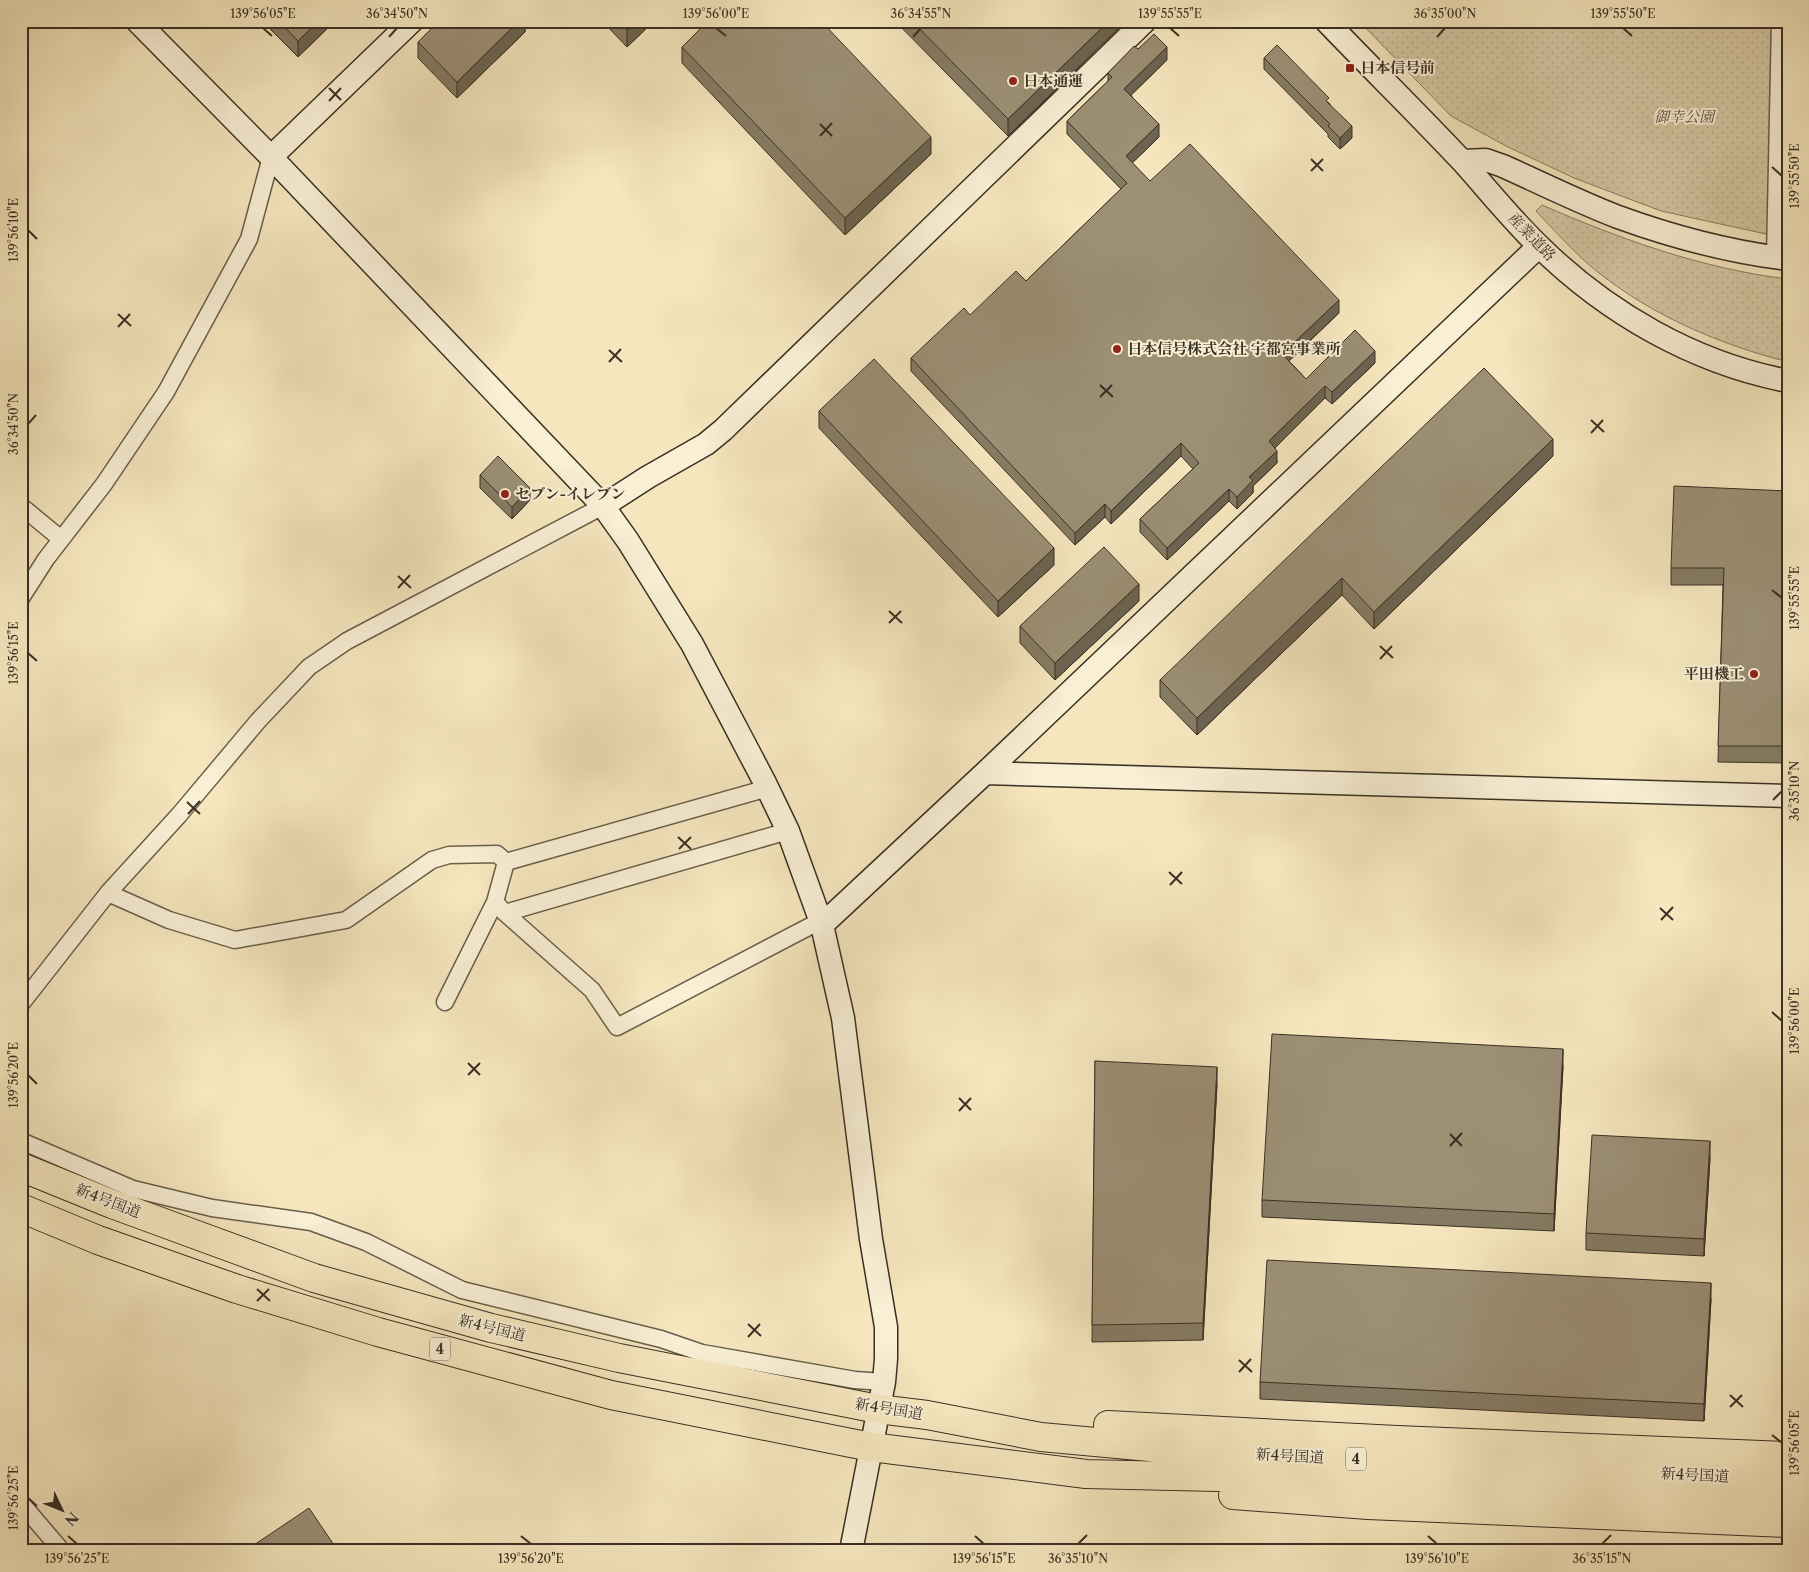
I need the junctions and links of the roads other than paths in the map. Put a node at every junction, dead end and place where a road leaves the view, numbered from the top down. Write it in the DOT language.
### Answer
graph roads {
  1 [pos="137,21"];
  2 [pos="412,21"];
  3 [pos="1145,21"];
  4 [pos="1326,21"];
  5 [pos="1780,21"];
  6 [pos="271,157"];
  7 [pos="1462,161"];
  8 [pos="1539,246"];
  9 [pos="1782,258"];
  10 [pos="1788,381"];
  11 [pos="21,506"];
  12 [pos="603,506"];
  13 [pos="61,539"];
  14 [pos="21,598"];
  15 [pos="985,773"];
  16 [pos="768,788"];
  17 [pos="1788,796"];
  18 [pos="788,832"];
  19 [pos="506,862"];
  20 [pos="108,893"];
  21 [pos="500,908"];
  22 [pos="821,923"];
  23 [pos="445,1002"];
  24 [pos="21,1004"];
  25 [pos="21,1141"];
  26 [pos="21,1167"];
  27 [pos="21,1208"];
  28 [pos="884,1382"];
  29 [pos="878,1409"];
  30 [pos="927,1415"];
  31 [pos="871,1446"];
  32 [pos="1788,1456"];
  33 [pos="1086,1474"];
  34 [pos="1788,1479"];
  35 [pos="21,1502"];
  36 [pos="1788,1502"];
  37 [pos="1788,1523"];
  38 [pos="62,1551"];
  39 [pos="851,1551"];
  1 -- 6 [label="street"];
  2 -- 6 [label="street"];
  3 -- 12 [label="street"];
  4 -- 7 [label="street, 産業道路"];
  5 -- 9 [label="street"];
  6 -- 12 [label="street"];
  6 -- 13 [label="street"];
  7 -- 8 [label="street, 産業道路"];
  7 -- 9 [label="street"];
  8 -- 10 [label="street, 産業道路"];
  8 -- 15 [label="street"];
  11 -- 13 [label="street"];
  12 -- 16 [label="street"];
  12 -- 20 [label="street"];
  13 -- 14 [label="street"];
  15 -- 17 [label="street"];
  15 -- 22 [label="street"];
  16 -- 18 [label="street"];
  16 -- 19 [label="street"];
  18 -- 21 [label="street"];
  18 -- 22 [label="street"];
  19 -- 20 [label="street"];
  19 -- 21 [label="street"];
  20 -- 24 [label="street"];
  21 -- 22 [label="street"];
  21 -- 23 [label="street"];
  22 -- 28 [label="street"];
  25 -- 28 [label="street"];
  26 -- 29 [label="highway, 新4号国道 / 4"];
  27 -- 31 [label="highway, 新4号国道 / 4"];
  28 -- 29 [label="street"];
  29 -- 30 [label="highway, 新4号国道 / 4"];
  29 -- 31 [label="street"];
  30 -- 32 [label="highway"];
  30 -- 34 [label="highway, 新4号国道 / 4"];
  31 -- 33 [label="highway, 新4号国道 / 4"];
  31 -- 39 [label="street"];
  33 -- 36 [label="highway, 新4号国道 / 4"];
  33 -- 37 [label="highway"];
  35 -- 38 [label="street"];
}
